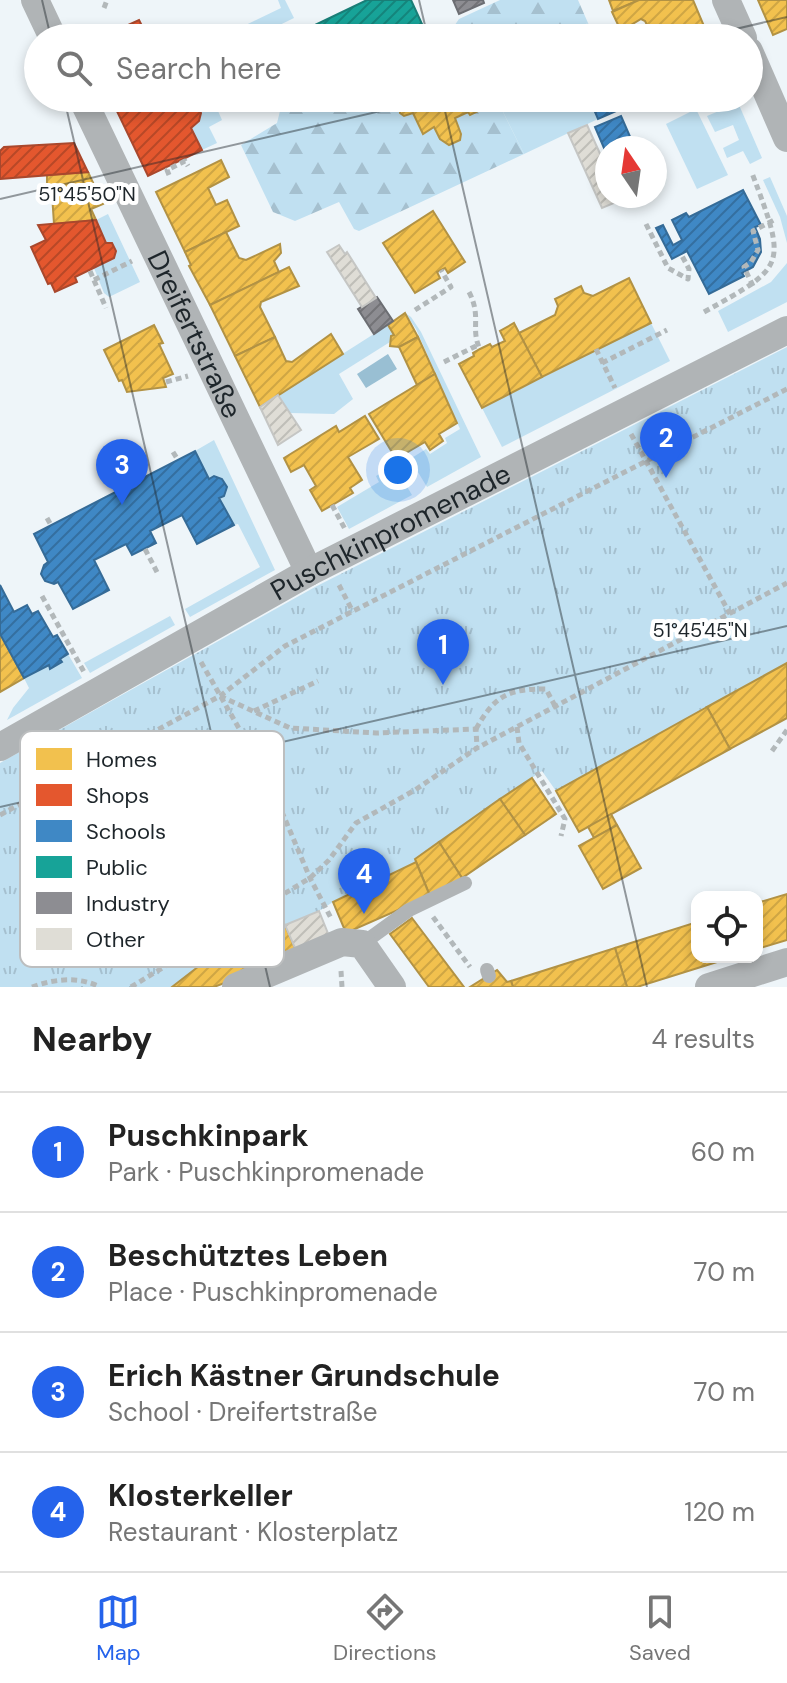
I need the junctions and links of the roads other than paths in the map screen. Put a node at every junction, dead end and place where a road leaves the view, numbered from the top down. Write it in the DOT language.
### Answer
graph roads {
  1 [pos="35,0"];
  2 [pos="726,0"];
  3 [pos="46,24"];
  4 [pos="737,24"];
  5 [pos="763,83"];
  6 [pos="89,112"];
  7 [pos="787,138"];
  8 [pos="787,330"];
  9 [pos="309,572"];
  10 [pos="28,731"];
  11 [pos="20,736"];
  12 [pos="0,747"];
  13 [pos="465,883"];
  14 [pos="352,943"];
  15 [pos="787,962"];
  16 [pos="236,987"];
  17 [pos="392,987"];
  18 [pos="709,987"];
  1 -- 3 [label="street"];
  2 -- 4 [label="street"];
  5 -- 7 [label="street"];
  6 -- 9 [label="street, Dreifertstraße"];
  8 -- 9 [label="street, Puschkinpromenade"];
  9 -- 10 [label="street, Puschkinpromenade"];
  11 -- 12 [label="street, Puschkinpromenade"];
  13 -- 14 [label="lane"];
  14 -- 16 [label="street"];
  14 -- 17 [label="street"];
  15 -- 18 [label="street"];
}
